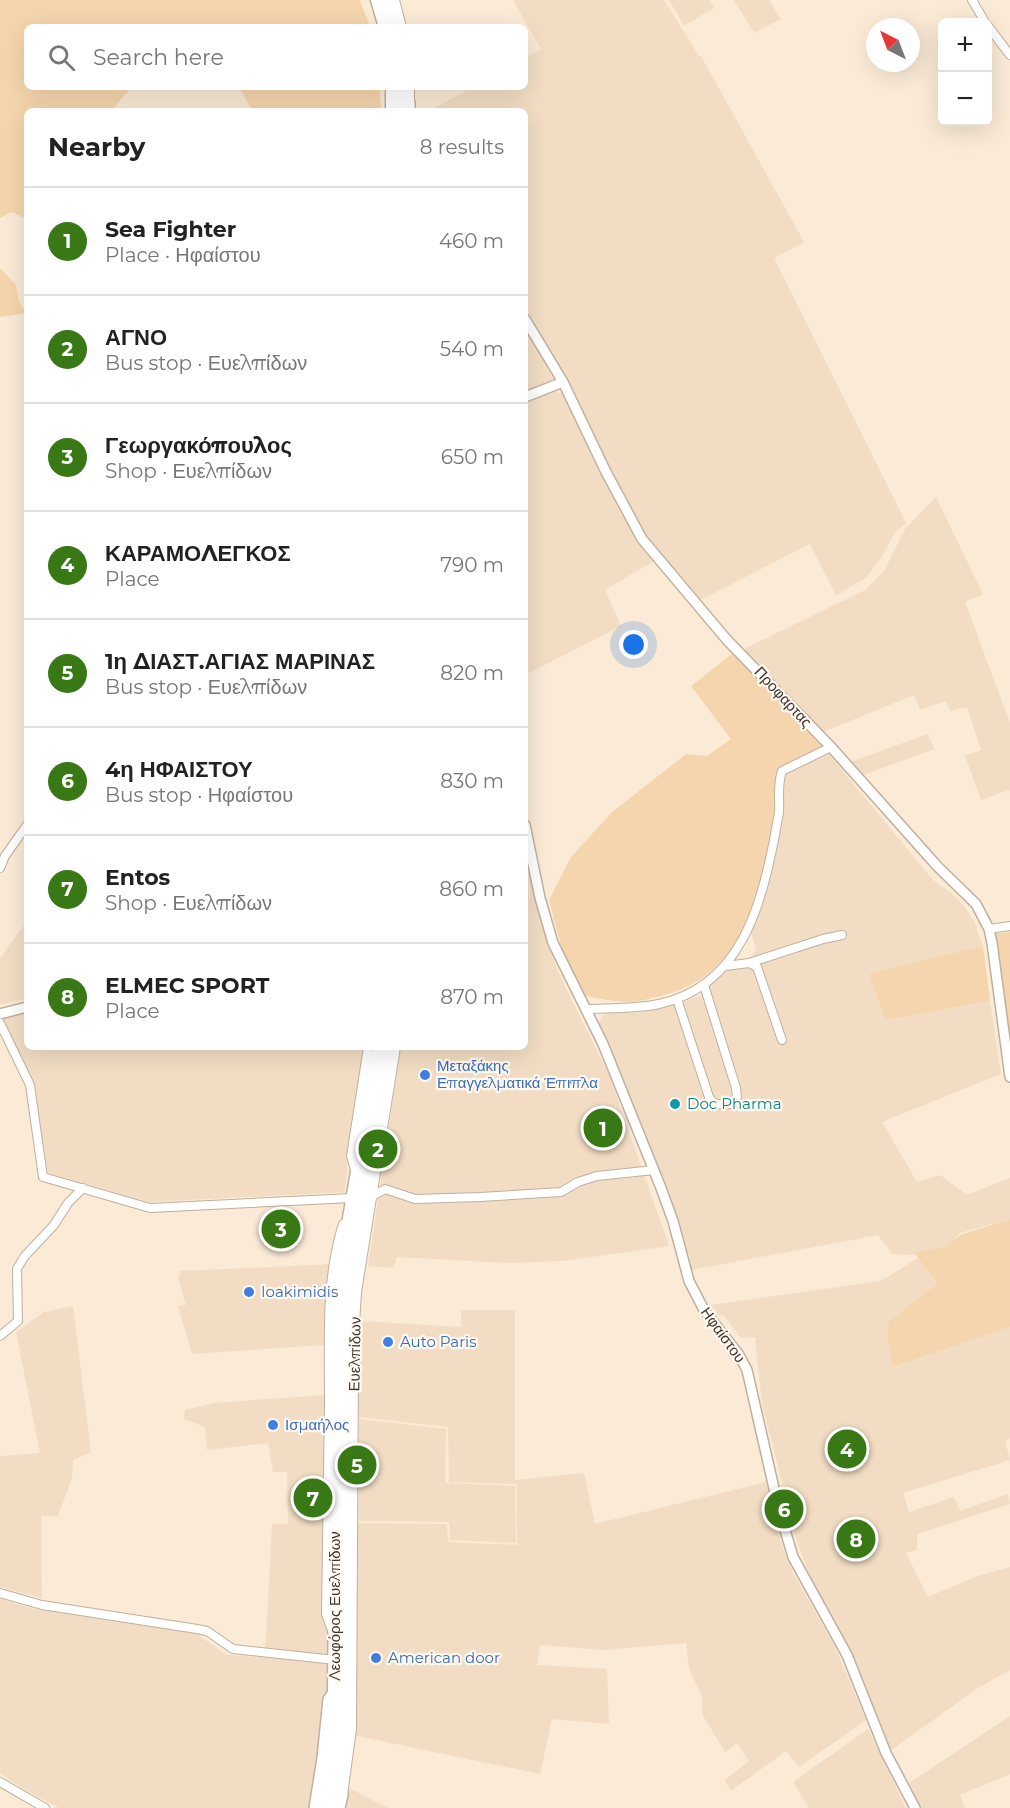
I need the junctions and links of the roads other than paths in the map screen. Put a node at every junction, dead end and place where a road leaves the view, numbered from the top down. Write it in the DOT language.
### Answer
graph roads {
  1 [pos="377,0"];
  2 [pos="388,0"];
  3 [pos="395,0"];
  4 [pos="972,0"];
  5 [pos="982,18"];
  6 [pos="384,24"];
  7 [pos="395,24"];
  8 [pos="401,24"];
  9 [pos="992,32"];
  10 [pos="1010,55"];
  11 [pos="392,90"];
  12 [pos="404,90"];
  13 [pos="410,90"];
  14 [pos="407,107"];
  15 [pos="392,108"];
  16 [pos="528,325"];
  17 [pos="563,382"];
  18 [pos="528,396"];
  19 [pos="831,747"];
  20 [pos="24,829"];
  21 [pos="528,840"];
  22 [pos="0,868"];
  23 [pos="1010,926"];
  24 [pos="989,928"];
  25 [pos="842,935"];
  26 [pos="749,963"];
  27 [pos="725,966"];
  28 [pos="704,985"];
  29 [pos="677,999"];
  30 [pos="24,1008"];
  31 [pos="586,1009"];
  32 [pos="0,1014"];
  33 [pos="0,1023"];
  34 [pos="782,1040"];
  35 [pos="368,1050"];
  36 [pos="377,1050"];
  37 [pos="389,1050"];
  38 [pos="395,1050"];
  39 [pos="1010,1077"];
  40 [pos="387,1079"];
  41 [pos="654,1170"];
  42 [pos="356,1176"];
  43 [pos="82,1188"];
  44 [pos="371,1197"];
  45 [pos="352,1198"];
  46 [pos="0,1336"];
  47 [pos="351,1380"];
  48 [pos="0,1593"];
  49 [pos="344,1635"];
  50 [pos="344,1663"];
  51 [pos="0,1782"];
  52 [pos="322,1783"];
  53 [pos="340,1795"];
  54 [pos="45,1808"];
  55 [pos="314,1808"];
  56 [pos="323,1808"];
  57 [pos="334,1808"];
  58 [pos="340,1808"];
  59 [pos="915,1808"];
  1 -- 6 [label="main road"];
  2 -- 7 [label="main road"];
  3 -- 8 [label="street"];
  4 -- 5 [label="street"];
  9 -- 10 [label="street"];
  11 -- 15 [label="main road"];
  12 -- 14 [label="main road"];
  13 -- 14 [label="street"];
  16 -- 17 [label="street, Προφαρτας"];
  17 -- 18 [label="street"];
  17 -- 19 [label="street, Προφαρτας"];
  19 -- 24 [label="street, Προφαρτας"];
  19 -- 27 [label="street"];
  20 -- 22 [label="street"];
  21 -- 31 [label="street, Ηφαίστου"];
  23 -- 24 [label="street"];
  24 -- 39 [label="street, Προφαρτας"];
  25 -- 26 [label="street"];
  26 -- 27 [label="street"];
  26 -- 34 [label="street"];
  27 -- 28 [label="street"];
  28 -- 29 [label="street"];
  28 -- 29 [label="street"];
  29 -- 31 [label="street"];
  30 -- 32 [label="street"];
  31 -- 41 [label="street, Ηφαίστου"];
  33 -- 43 [label="street"];
  35 -- 42 [label="street"];
  36 -- 42 [label="main road, Λεωφόρος Ευελπίδων"];
  37 -- 40 [label="main road, Λεωφόρος Ευελπίδων"];
  38 -- 40 [label="street, Ευελπίδων"];
  40 -- 44 [label="street, Ευελπίδων"];
  40 -- 47 [label="main road, Λεωφόρος Ευελπίδων"];
  41 -- 44 [label="street"];
  41 -- 59 [label="street, Ηφαίστου"];
  42 -- 45 [label="main road, Λεωφόρος Ευελπίδων"];
  43 -- 45 [label="street"];
  43 -- 46 [label="street"];
  44 -- 47 [label="street, Ευελπίδων"];
  45 -- 49 [label="main road, Λεωφόρος Ευελπίδων"];
  47 -- 49 [label="main road, Λεωφόρος Ευελπίδων"];
  48 -- 50 [label="street"];
  49 -- 50 [label="main road, Λεωφόρος Ευελπίδων"];
  49 -- 50 [label="street"];
  50 -- 52 [label="main road, Λεωφόρος Ευελπίδων"];
  50 -- 53 [label="main road, Λεωφόρος Ευελπίδων"];
  51 -- 54 [label="street"];
  52 -- 55 [label="street"];
  52 -- 56 [label="main road, Λεωφόρος Ευελπίδων"];
  53 -- 57 [label="main road, Λεωφόρος Ευελπίδων"];
  53 -- 58 [label="street"];
}
